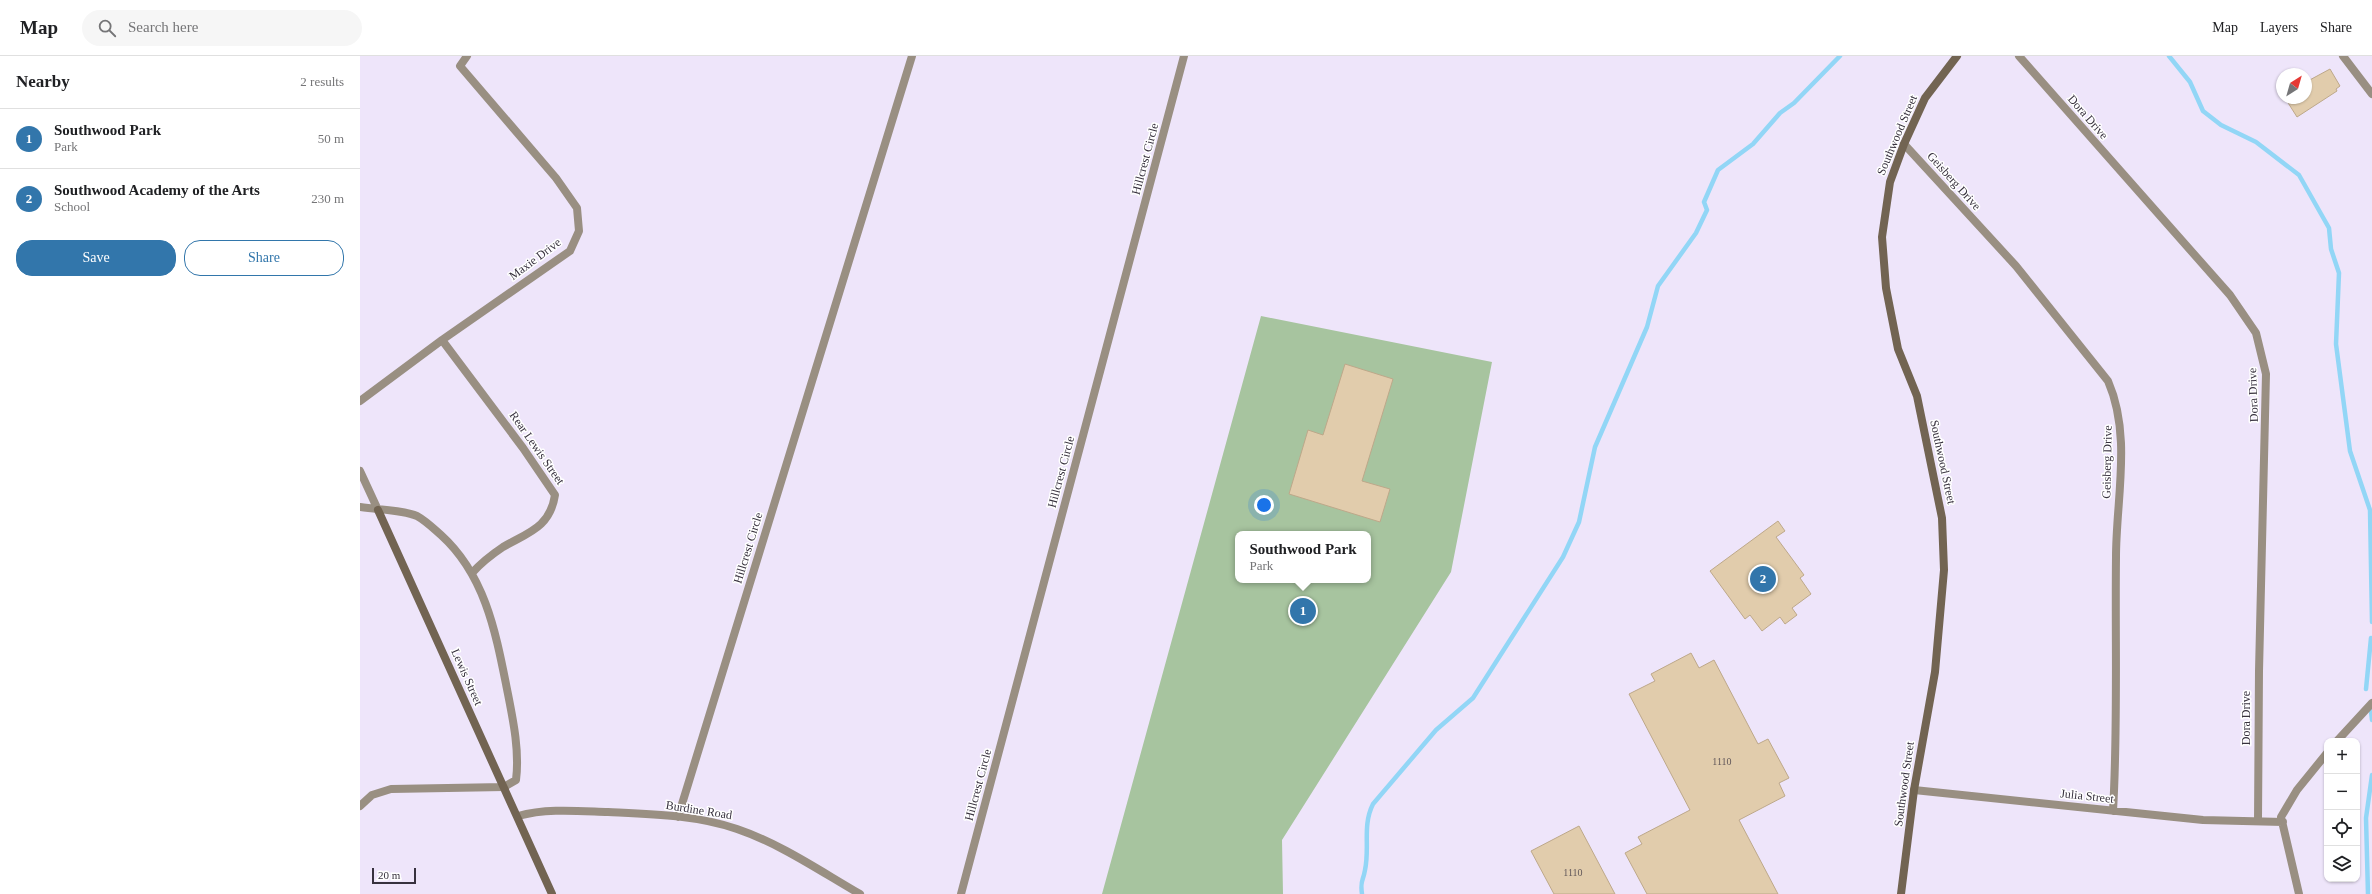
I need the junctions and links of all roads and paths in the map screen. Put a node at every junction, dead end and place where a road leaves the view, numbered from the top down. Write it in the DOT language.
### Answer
graph roads {
  1 [pos="467,56"];
  2 [pos="912,56"];
  3 [pos="1184,56"];
  4 [pos="1957,56"];
  5 [pos="2019,56"];
  6 [pos="2343,56"];
  7 [pos="2372,94"];
  8 [pos="1904,144"];
  9 [pos="442,340"];
  10 [pos="360,401"];
  11 [pos="360,471"];
  12 [pos="360,507"];
  13 [pos="378,510"];
  14 [pos="472,573"];
  15 [pos="2372,704"];
  16 [pos="2340,738"];
  17 [pos="2324,757"];
  18 [pos="504,788"];
  19 [pos="1914,790"];
  20 [pos="360,806"];
  21 [pos="2113,811"];
  22 [pos="518,816"];
  23 [pos="678,817"];
  24 [pos="2258,822"];
  25 [pos="2283,822"];
  26 [pos="552,894"];
  27 [pos="860,894"];
  28 [pos="961,894"];
  29 [pos="1901,894"];
  30 [pos="2299,894"];
  1 -- 9 [label="street, Maxie Drive"];
  2 -- 23 [label="street, Hillcrest Circle"];
  3 -- 28 [label="street, Hillcrest Circle"];
  4 -- 8 [label="street, Southwood Street"];
  5 -- 24 [label="street, Dora Drive"];
  6 -- 7 [label="street"];
  8 -- 19 [label="street, Southwood Street"];
  8 -- 21 [label="street, Geisberg Drive"];
  9 -- 10 [label="street, Maxie Drive"];
  9 -- 14 [label="street, Rear Lewis Street"];
  11 -- 13 [label="street, Lewis Street"];
  12 -- 13 [label="street"];
  13 -- 14 [label="street"];
  13 -- 18 [label="street, Lewis Street"];
  14 -- 18 [label="street"];
  15 -- 16 [label="street"];
  17 -- 25 [label="street"];
  18 -- 20 [label="street"];
  18 -- 22 [label="street, Lewis Street"];
  19 -- 21 [label="street, Julia Street"];
  19 -- 29 [label="street, Southwood Street"];
  21 -- 24 [label="street, Julia Street"];
  22 -- 23 [label="street, Burdine Road"];
  22 -- 26 [label="street, Lewis Street"];
  23 -- 27 [label="street, Burdine Road"];
  24 -- 25 [label="street, Julia Street"];
  25 -- 30 [label="street"];
}
